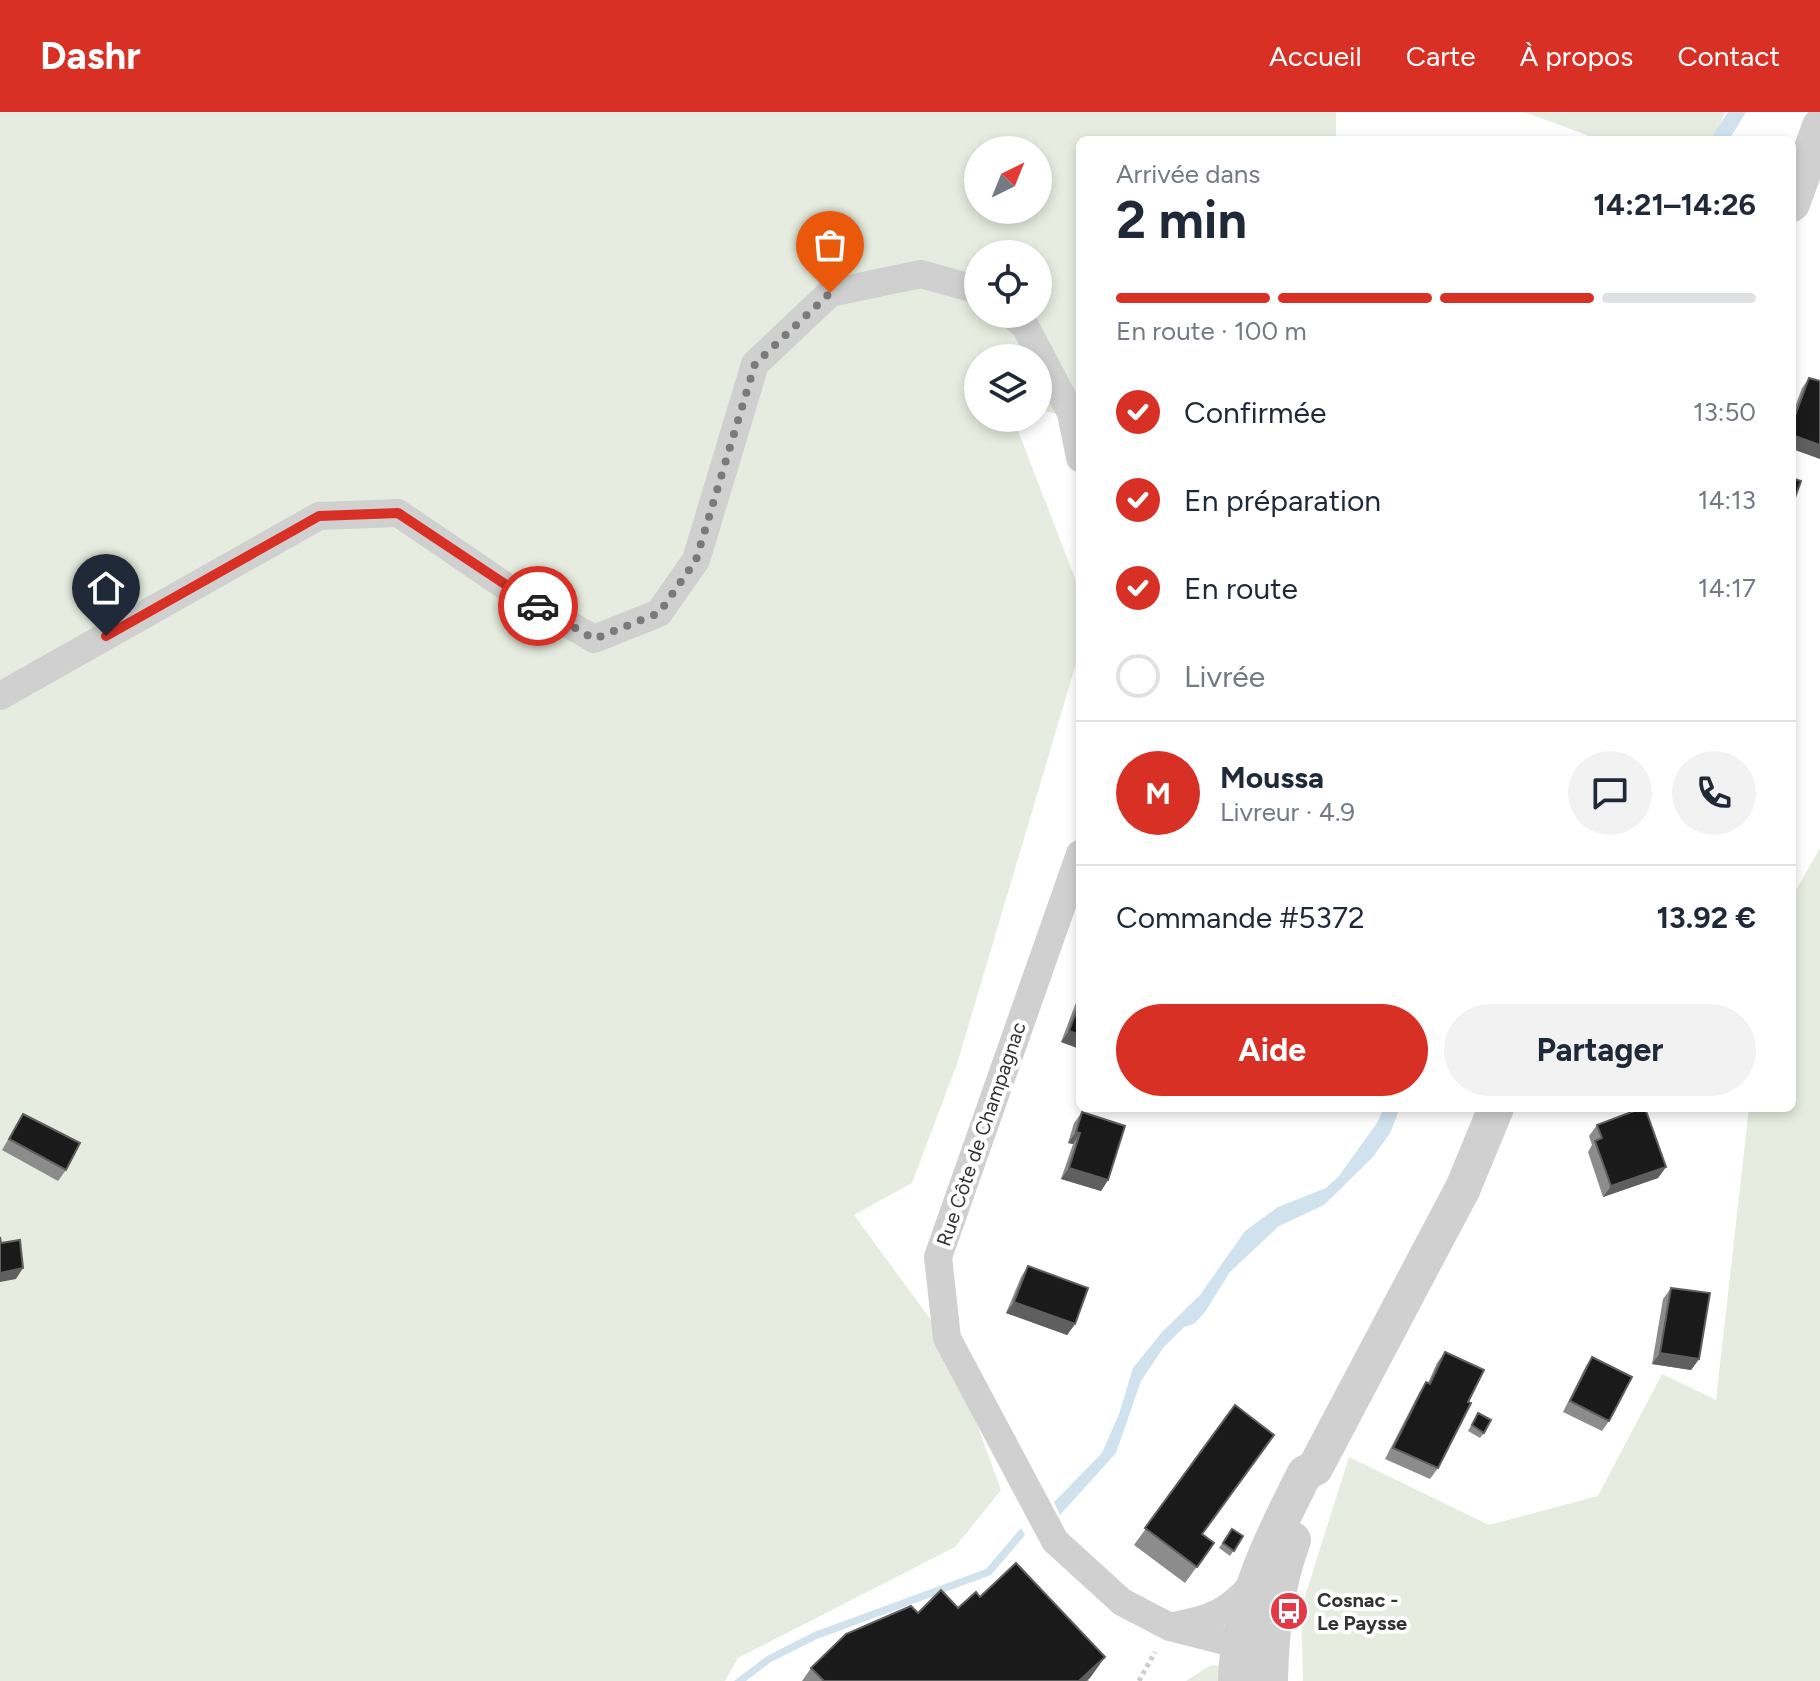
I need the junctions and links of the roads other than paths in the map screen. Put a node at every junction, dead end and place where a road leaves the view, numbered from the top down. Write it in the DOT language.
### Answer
graph roads {
  1 [pos="1820,126"];
  2 [pos="1796,193"];
  3 [pos="964,286"];
  4 [pos="1026,328"];
  5 [pos="1076,438"];
  6 [pos="0,696"];
  7 [pos="1076,865"];
  8 [pos="1494,1112"];
  9 [pos="1315,1468"];
  10 [pos="1252,1585"];
  11 [pos="1170,1627"];
  12 [pos="1255,1641"];
  13 [pos="1236,1681"];
  14 [pos="1255,1681"];
  15 [pos="1270,1681"];
  1 -- 2 [label="street"];
  3 -- 6 [label="street"];
  4 -- 5 [label="street"];
  7 -- 11 [label="street, Rue Côte de Champagnac"];
  8 -- 9 [label="street"];
  9 -- 10 [label="street"];
  9 -- 12 [label="street"];
  10 -- 11 [label="street"];
  10 -- 12 [label="street"];
  11 -- 12 [label="street, Rue Côte de Champagnac"];
  12 -- 13 [label="street"];
  12 -- 14 [label="street"];
  12 -- 15 [label="street"];
}
